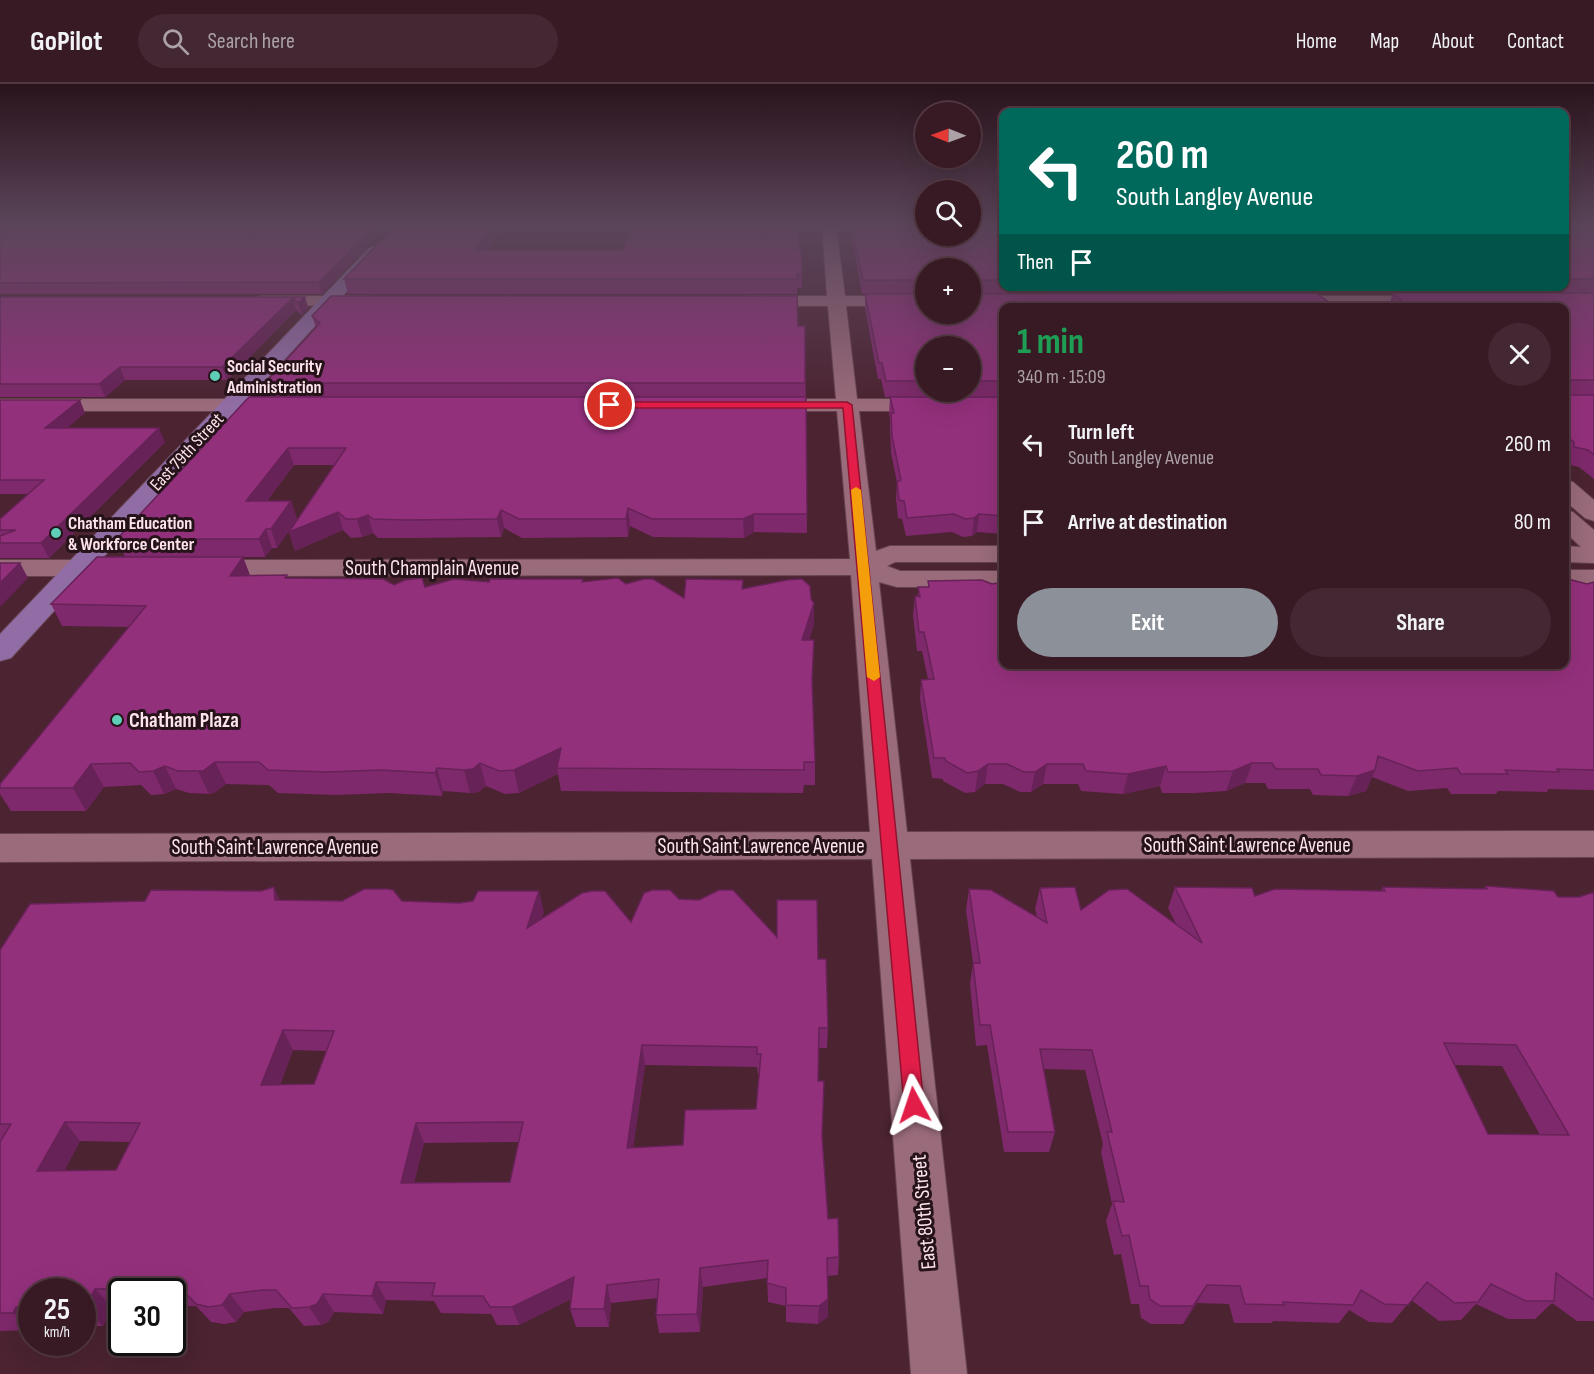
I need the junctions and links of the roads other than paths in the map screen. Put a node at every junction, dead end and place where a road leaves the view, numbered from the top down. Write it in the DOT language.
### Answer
graph roads {
  1 [pos="343,286"];
  2 [pos="835,286"];
  3 [pos="1323,291"];
  4 [pos="245,301"];
  5 [pos="329,301"];
  6 [pos="385,301"];
  7 [pos="741,301"];
  8 [pos="837,301"];
  9 [pos="915,301"];
  10 [pos="1269,301"];
  11 [pos="1341,301"];
  12 [pos="1455,301"];
  13 [pos="0,405"];
  14 [pos="231,405"];
  15 [pos="280,405"];
  16 [pos="746,405"];
  17 [pos="847,405"];
  18 [pos="999,405"];
  19 [pos="1569,491"];
  20 [pos="1594,513"];
  21 [pos="1569,522"];
  22 [pos="1594,544"];
  23 [pos="1569,554"];
  24 [pos="999,555"];
  25 [pos="1594,555"];
  26 [pos="864,567"];
  27 [pos="0,568"];
  28 [pos="78,568"];
  29 [pos="134,568"];
  30 [pos="180,568"];
  31 [pos="1569,578"];
  32 [pos="1594,578"];
  33 [pos="999,579"];
  34 [pos="0,652"];
  35 [pos="1594,844"];
  36 [pos="889,846"];
  37 [pos="0,848"];
  38 [pos="939,1374"];
  1 -- 5 [label="main road, East 79th Street"];
  2 -- 8 [label="street, East 80th Street"];
  3 -- 11 [label="street"];
  4 -- 5 [label="street"];
  5 -- 6 [label="street"];
  5 -- 14 [label="main road, East 79th Street"];
  7 -- 8 [label="street"];
  8 -- 9 [label="street"];
  8 -- 17 [label="street, East 80th Street"];
  10 -- 11 [label="street"];
  11 -- 12 [label="street"];
  13 -- 14 [label="street"];
  14 -- 15 [label="street"];
  14 -- 28 [label="main road, East 79th Street"];
  16 -- 17 [label="street"];
  17 -- 18 [label="street"];
  17 -- 26 [label="street, East 80th Street"];
  19 -- 20 [label="street"];
  21 -- 22 [label="street"];
  23 -- 25 [label="street"];
  24 -- 26 [label="street, South Champlain Avenue"];
  26 -- 30 [label="street, South Champlain Avenue"];
  26 -- 33 [label="street, South Champlain Avenue"];
  26 -- 36 [label="street, East 80th Street"];
  27 -- 28 [label="street"];
  28 -- 29 [label="street"];
  28 -- 34 [label="main road, East 79th Street"];
  31 -- 32 [label="street"];
  35 -- 36 [label="street, South Saint Lawrence Avenue"];
  36 -- 37 [label="street, South Saint Lawrence Avenue"];
  36 -- 38 [label="street, East 80th Street"];
}
